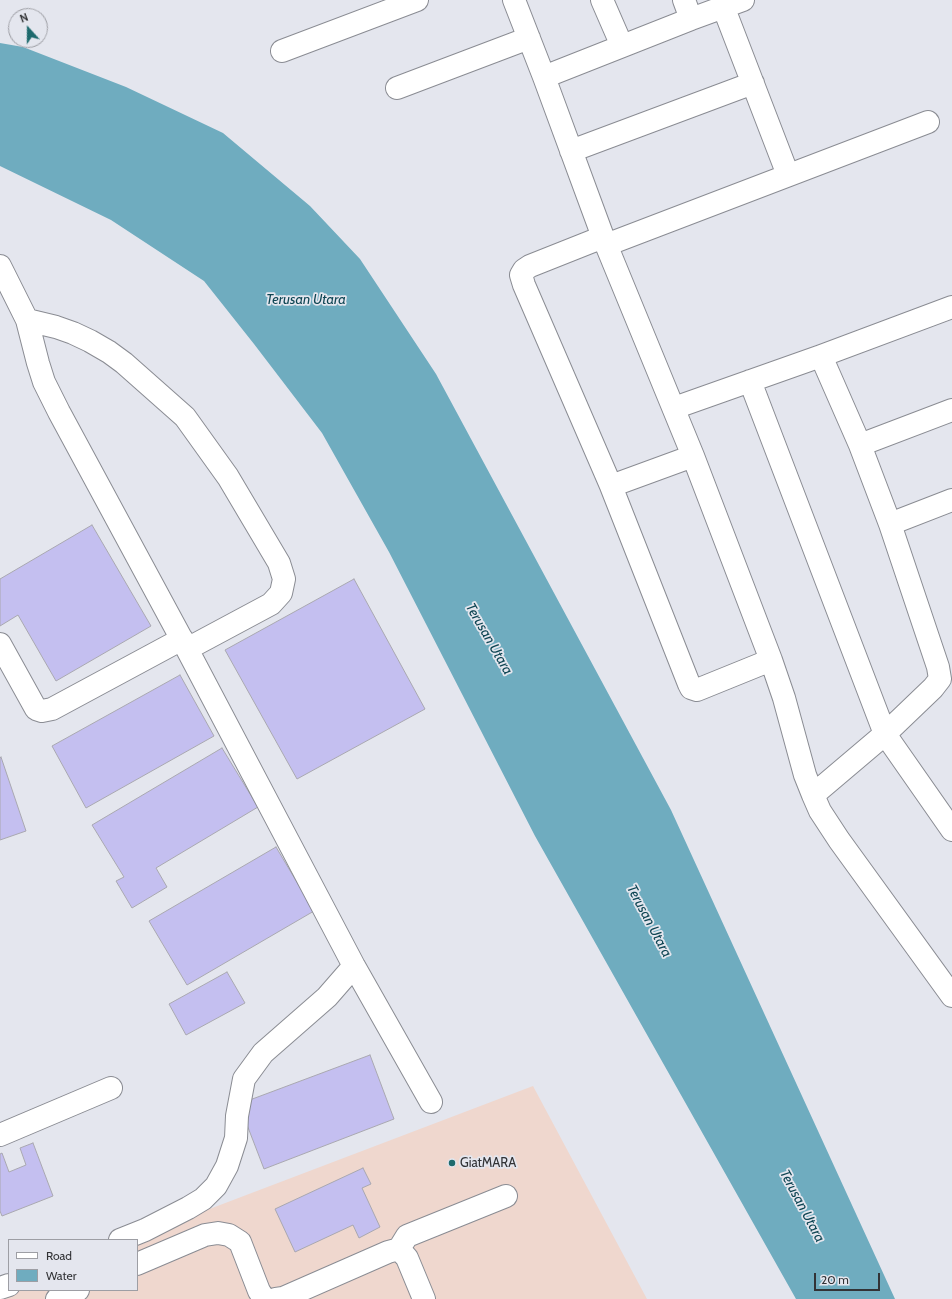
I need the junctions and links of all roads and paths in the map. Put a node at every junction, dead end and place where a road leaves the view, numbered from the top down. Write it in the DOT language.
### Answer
graph roads {
  1 [pos="417,0"];
  2 [pos="514,0"];
  3 [pos="602,0"];
  4 [pos="733,3"];
  5 [pos="688,9"];
  6 [pos="529,38"];
  7 [pos="622,46"];
  8 [pos="282,51"];
  9 [pos="544,76"];
  10 [pos="753,83"];
  11 [pos="397,88"];
  12 [pos="928,122"];
  13 [pos="571,151"];
  14 [pos="788,175"];
  15 [pos="605,241"];
  16 [pos="0,266"];
  17 [pos="952,307"];
  18 [pos="27,320"];
  19 [pos="821,356"];
  20 [pos="750,381"];
  21 [pos="674,408"];
  22 [pos="952,410"];
  23 [pos="860,445"];
  24 [pos="693,456"];
  25 [pos="611,486"];
  26 [pos="952,500"];
  27 [pos="890,524"];
  28 [pos="0,644"];
  29 [pos="184,644"];
  30 [pos="771,660"];
  31 [pos="885,734"];
  32 [pos="813,795"];
  33 [pos="952,830"];
  34 [pos="354,966"];
  35 [pos="952,996"];
  36 [pos="112,1088"];
  37 [pos="431,1102"];
  38 [pos="0,1134"];
  39 [pos="506,1196"];
  40 [pos="122,1239"];
  41 [pos="398,1249"];
  42 [pos="138,1264"];
  43 [pos="76,1291"];
  44 [pos="57,1299"];
  45 [pos="267,1299"];
  46 [pos="276,1299"];
  47 [pos="424,1299"];
  1 -- 8 [label="street"];
  2 -- 6 [label="street"];
  3 -- 7 [label="street"];
  4 -- 5 [label="street"];
  4 -- 10 [label="street"];
  5 -- 7 [label="street"];
  6 -- 9 [label="street"];
  6 -- 11 [label="street"];
  7 -- 9 [label="street"];
  9 -- 13 [label="street"];
  10 -- 13 [label="street"];
  10 -- 14 [label="street"];
  12 -- 14 [label="street"];
  13 -- 15 [label="street"];
  14 -- 15 [label="street"];
  15 -- 21 [label="street"];
  15 -- 25 [label="street"];
  16 -- 18 [label="street"];
  17 -- 19 [label="street"];
  18 -- 29 [label="street"];
  18 -- 29 [label="street"];
  19 -- 20 [label="street"];
  19 -- 23 [label="street"];
  20 -- 21 [label="street"];
  20 -- 31 [label="street"];
  21 -- 24 [label="street"];
  22 -- 23 [label="street"];
  23 -- 27 [label="street"];
  24 -- 25 [label="street"];
  24 -- 30 [label="street"];
  25 -- 30 [label="street"];
  26 -- 27 [label="street"];
  27 -- 31 [label="street"];
  28 -- 29 [label="street"];
  29 -- 34 [label="street"];
  30 -- 32 [label="street"];
  31 -- 32 [label="street"];
  31 -- 33 [label="street"];
  32 -- 35 [label="street"];
  34 -- 37 [label="street"];
  34 -- 40 [label="street"];
  36 -- 38 [label="street"];
  39 -- 41 [label="street"];
  41 -- 46 [label="street"];
  41 -- 47 [label="street"];
  42 -- 45 [label="street"];
  43 -- 44 [label="street"];
}
